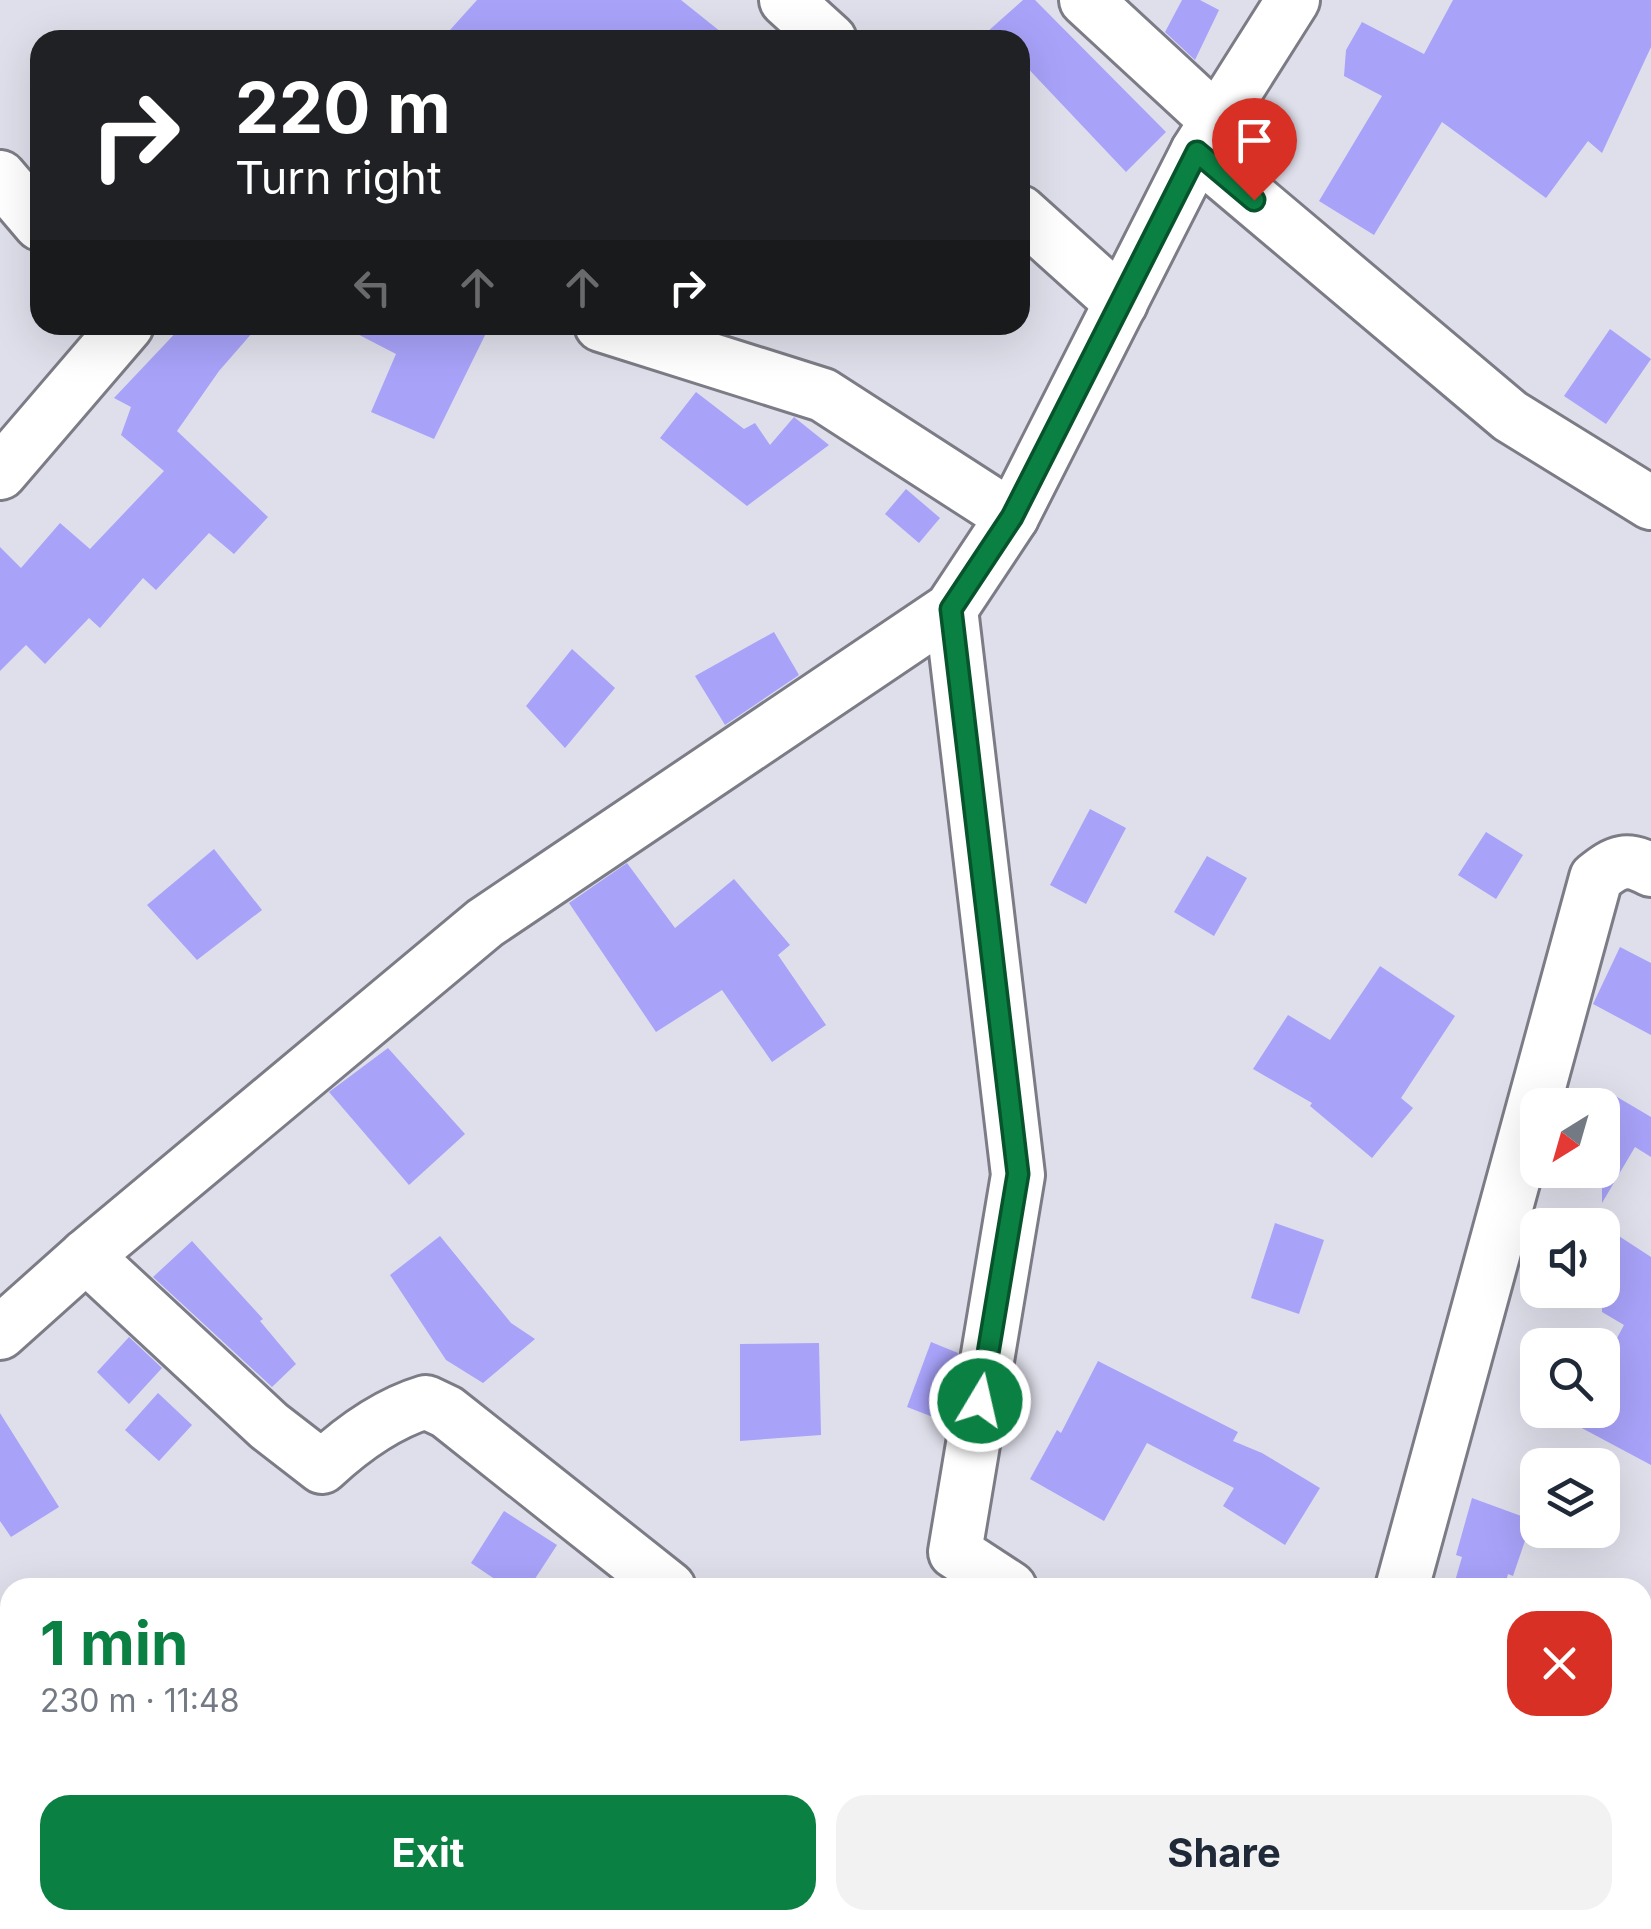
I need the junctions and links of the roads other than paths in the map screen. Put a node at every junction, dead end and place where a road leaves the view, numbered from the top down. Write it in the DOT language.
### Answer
graph roads {
  1 [pos="786,0"];
  2 [pos="1086,0"];
  3 [pos="1293,0"];
  4 [pos="819,30"];
  5 [pos="1207,136"];
  6 [pos="0,177"];
  7 [pos="30,212"];
  8 [pos="1030,221"];
  9 [pos="1121,303"];
  10 [pos="113,335"];
  11 [pos="632,335"];
  12 [pos="0,473"];
  13 [pos="1651,504"];
  14 [pos="1012,517"];
  15 [pos="951,609"];
  16 [pos="1651,870"];
  17 [pos="86,1256"];
  18 [pos="0,1334"];
  19 [pos="655,1578"];
  20 [pos="995,1578"];
  21 [pos="1405,1578"];
  1 -- 4 [label="street"];
  2 -- 5 [label="street"];
  3 -- 5 [label="street"];
  5 -- 9 [label="street"];
  5 -- 13 [label="street"];
  6 -- 7 [label="street"];
  8 -- 9 [label="street"];
  9 -- 14 [label="street"];
  10 -- 12 [label="street"];
  11 -- 14 [label="street"];
  14 -- 15 [label="street"];
  15 -- 17 [label="street"];
  15 -- 20 [label="street"];
  16 -- 21 [label="street"];
  17 -- 18 [label="street"];
  17 -- 19 [label="street"];
}
